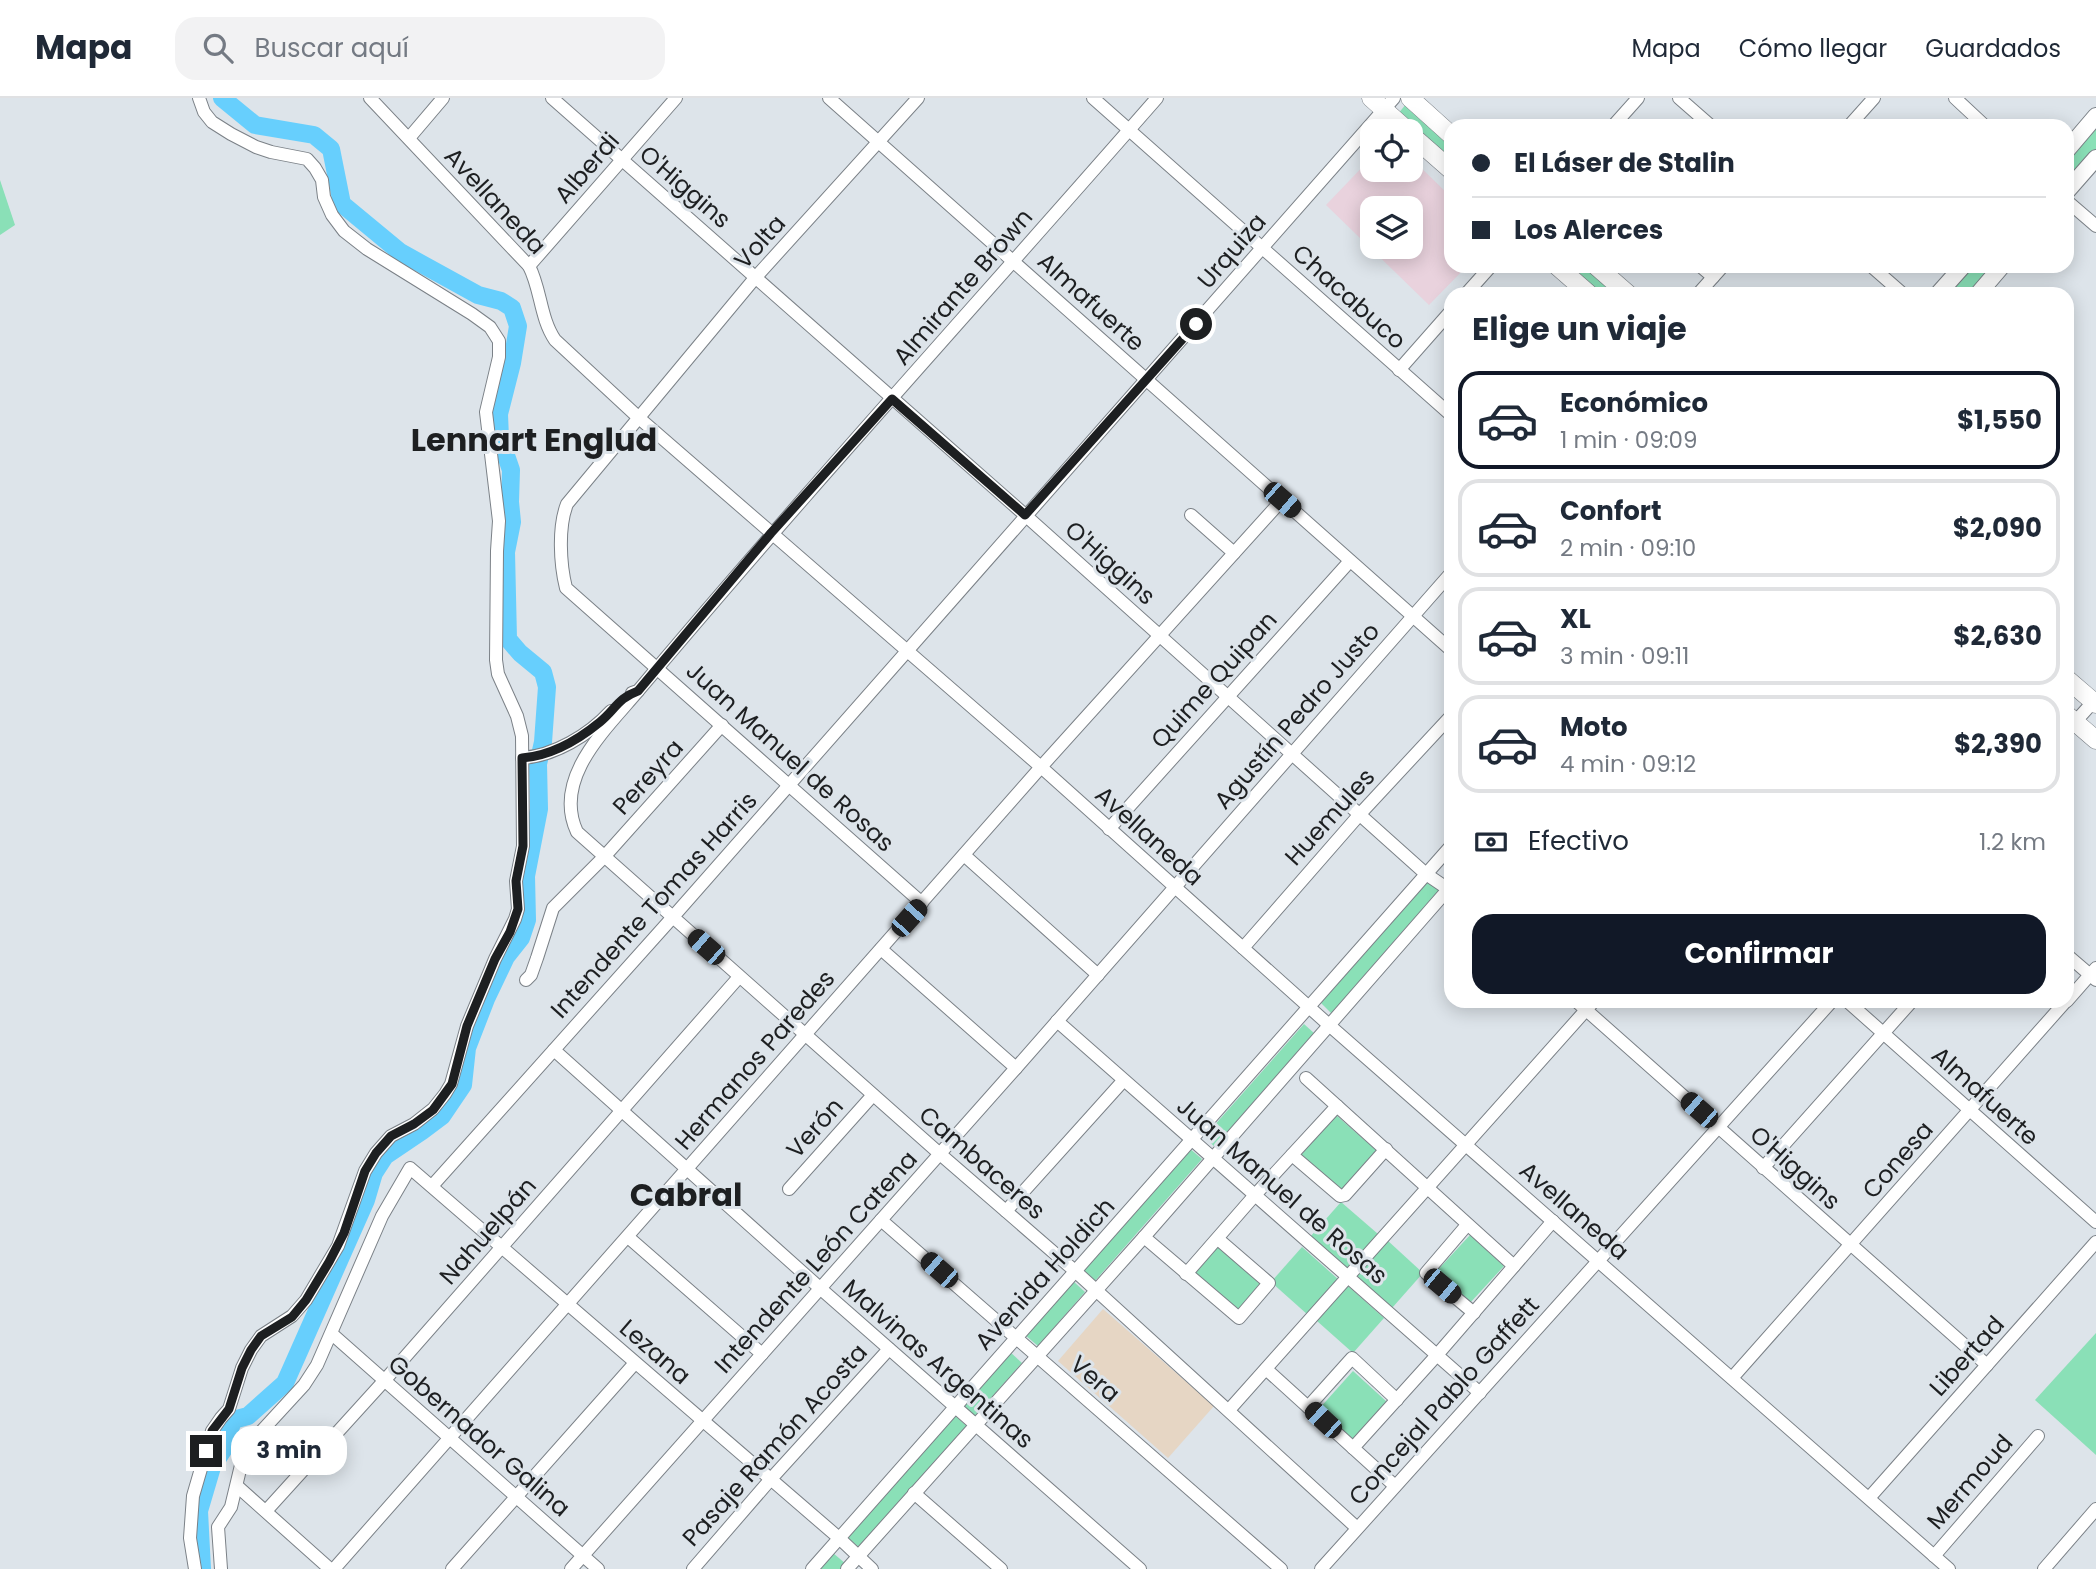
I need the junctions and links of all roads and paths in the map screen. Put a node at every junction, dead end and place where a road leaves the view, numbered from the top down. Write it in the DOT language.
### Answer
graph roads {
  1 [pos="200,98"];
  2 [pos="370,98"];
  3 [pos="443,98"];
  4 [pos="552,98"];
  5 [pos="676,98"];
  6 [pos="829,98"];
  7 [pos="918,98"];
  8 [pos="1093,98"];
  9 [pos="1157,98"];
  10 [pos="1410,98"];
  11 [pos="1637,98"];
  12 [pos="1679,98"];
  13 [pos="1874,98"];
  14 [pos="1955,98"];
  15 [pos="1383,102"];
  16 [pos="2096,116"];
  17 [pos="1398,119"];
  18 [pos="1619,119"];
  19 [pos="1703,119"];
  20 [pos="1855,119"];
  21 [pos="1978,119"];
  22 [pos="1444,129"];
  23 [pos="1129,130"];
  24 [pos="409,138"];
  25 [pos="879,142"];
  26 [pos="2074,142"];
  27 [pos="1423,145"];
  28 [pos="2096,158"];
  29 [pos="622,160"];
  30 [pos="1444,164"];
  31 [pos="2074,183"];
  32 [pos="2074,207"];
  33 [pos="2096,226"];
  34 [pos="1262,248"];
  35 [pos="1013,261"];
  36 [pos="529,266"];
  37 [pos="1485,273"];
  38 [pos="1566,273"];
  39 [pos="1605,273"];
  40 [pos="1708,273"];
  41 [pos="1717,273"];
  42 [pos="1879,273"];
  43 [pos="1958,273"];
  44 [pos="1996,273"];
  45 [pos="1713,277"];
  46 [pos="755,278"];
  47 [pos="1472,287"];
  48 [pos="1581,287"];
  49 [pos="1620,287"];
  50 [pos="1704,287"];
  51 [pos="1895,287"];
  52 [pos="1944,287"];
  53 [pos="1984,287"];
  54 [pos="1444,319"];
  55 [pos="1399,370"];
  56 [pos="1147,380"];
  57 [pos="892,399"];
  58 [pos="1444,409"];
  59 [pos="639,418"];
  60 [pos="1282,500"];
  61 [pos="1025,515"];
  62 [pos="1191,515"];
  63 [pos="771,533"];
  64 [pos="1234,554"];
  65 [pos="1350,561"];
  66 [pos="1444,581"];
  67 [pos="566,588"];
  68 [pos="1413,616"];
  69 [pos="1160,635"];
  70 [pos="1444,644"];
  71 [pos="906,651"];
  72 [pos="658,667"];
  73 [pos="2074,685"];
  74 [pos="638,691"];
  75 [pos="1228,696"];
  76 [pos="2095,703"];
  77 [pos="2074,719"];
  78 [pos="1444,724"];
  79 [pos="722,725"];
  80 [pos="2074,726"];
  81 [pos="2096,740"];
  82 [pos="1293,753"];
  83 [pos="528,758"];
  84 [pos="1041,768"];
  85 [pos="789,784"];
  86 [pos="1360,814"];
  87 [pos="1110,829"];
  88 [pos="1444,854"];
  89 [pos="964,855"];
  90 [pos="604,857"];
  91 [pos="1426,874"];
  92 [pos="1444,885"];
  93 [pos="1175,887"];
  94 [pos="1444,896"];
  95 [pos="922,903"];
  96 [pos="672,918"];
  97 [pos="1244,948"];
  98 [pos="881,949"];
  99 [pos="2074,959"];
  100 [pos="2094,974"];
  101 [pos="1098,975"];
  102 [pos="739,977"];
  103 [pos="526,980"];
  104 [pos="2074,994"];
  105 [pos="1308,1007"];
  106 [pos="1582,1008"];
  107 [pos="1589,1008"];
  108 [pos="1826,1008"];
  109 [pos="1855,1008"];
  110 [pos="1906,1008"];
  111 [pos="2061,1008"];
  112 [pos="1057,1021"];
  113 [pos="1329,1025"];
  114 [pos="1884,1034"];
  115 [pos="805,1035"];
  116 [pos="554,1050"];
  117 [pos="1016,1068"];
  118 [pos="1306,1078"];
  119 [pos="1123,1081"];
  120 [pos="873,1095"];
  121 [pos="1337,1106"];
  122 [pos="621,1110"];
  123 [pos="1970,1110"];
  124 [pos="1718,1127"];
  125 [pos="1191,1140"];
  126 [pos="1466,1144"];
  127 [pos="1385,1149"];
  128 [pos="940,1154"];
  129 [pos="1292,1155"];
  130 [pos="1212,1158"];
  131 [pos="1763,1168"];
  132 [pos="687,1169"];
  133 [pos="432,1186"];
  134 [pos="1426,1188"];
  135 [pos="789,1189"];
  136 [pos="1255,1195"];
  137 [pos="1006,1212"];
  138 [pos="881,1220"];
  139 [pos="1553,1221"];
  140 [pos="2096,1222"];
  141 [pos="1468,1225"];
  142 [pos="628,1237"];
  143 [pos="1144,1237"];
  144 [pos="1219,1239"];
  145 [pos="2096,1242"];
  146 [pos="1851,1245"];
  147 [pos="502,1247"];
  148 [pos="1599,1261"];
  149 [pos="1514,1266"];
  150 [pos="1075,1271"];
  151 [pos="1186,1274"];
  152 [pos="1348,1276"];
  153 [pos="821,1289"];
  154 [pos="1096,1290"];
  155 [pos="569,1305"];
  156 [pos="1474,1313"];
  157 [pos="332,1334"];
  158 [pos="1017,1337"];
  159 [pos="889,1349"];
  160 [pos="762,1354"];
  161 [pos="1036,1355"];
  162 [pos="1437,1355"];
  163 [pos="635,1363"];
  164 [pos="1987,1365"];
  165 [pos="1266,1369"];
  166 [pos="1732,1378"];
  167 [pos="384,1381"];
  168 [pos="1480,1393"];
  169 [pos="1397,1400"];
  170 [pos="955,1406"];
  171 [pos="1308,1407"];
  172 [pos="1229,1410"];
  173 [pos="702,1422"];
  174 [pos="975,1424"];
  175 [pos="2038,1436"];
  176 [pos="450,1438"];
  177 [pos="1353,1448"];
  178 [pos="770,1480"];
  179 [pos="236,1486"];
  180 [pos="1395,1486"];
  181 [pos="914,1493"];
  182 [pos="516,1497"];
  183 [pos="1869,1498"];
  184 [pos="2096,1509"];
  185 [pos="266,1511"];
  186 [pos="1357,1528"];
  187 [pos="839,1538"];
  188 [pos="583,1556"];
  189 [pos="1934,1556"];
  190 [pos="858,1557"];
  191 [pos="195,1569"];
  192 [pos="221,1569"];
  193 [pos="332,1569"];
  194 [pos="452,1569"];
  195 [pos="571,1569"];
  196 [pos="598,1569"];
  197 [pos="693,1569"];
  198 [pos="812,1569"];
  199 [pos="847,1569"];
  200 [pos="872,1569"];
  201 [pos="1001,1569"];
  202 [pos="1140,1569"];
  203 [pos="1281,1569"];
  204 [pos="1321,1569"];
  205 [pos="1948,1569"];
  206 [pos="2044,1569"];
  1 -- 83 [label="street"];
  2 -- 24 [label="street, Avellaneda"];
  3 -- 24 [label="street"];
  4 -- 29 [label="street, O'Higgins"];
  5 -- 29 [label="street, Alberdi"];
  6 -- 25 [label="street, Almafuerte"];
  7 -- 25 [label="street, Volta"];
  8 -- 23 [label="street, Chacabuco"];
  9 -- 23 [label="street, Almirante Brown"];
  10 -- 22 [label="highway"];
  11 -- 18 [label="street"];
  12 -- 19 [label="street"];
  13 -- 20 [label="street"];
  14 -- 21 [label="street"];
  15 -- 17 [label="highway"];
  15 -- 34 [label="street, Urquiza"];
  16 -- 26 [label="main road"];
  23 -- 34 [label="street, Chacabuco"];
  23 -- 35 [label="street, Almirante Brown"];
  24 -- 36 [label="street, Avellaneda"];
  25 -- 35 [label="street, Almafuerte"];
  25 -- 46 [label="street, Volta"];
  27 -- 30 [label="highway"];
  28 -- 31 [label="main road"];
  29 -- 36 [label="street, Alberdi"];
  29 -- 46 [label="street, O'Higgins"];
  32 -- 33 [label="street"];
  34 -- 55 [label="street, Chacabuco"];
  34 -- 56 [label="street, Urquiza"];
  35 -- 56 [label="street, Almafuerte"];
  35 -- 57 [label="street, Almirante Brown"];
  36 -- 59 [label="street, Avellaneda"];
  37 -- 47 [label="street"];
  38 -- 48 [label="highway"];
  39 -- 49 [label="highway"];
  40 -- 45 [label="street"];
  41 -- 45 [label="street"];
  42 -- 51 [label="street"];
  43 -- 52 [label="main road"];
  44 -- 53 [label="main road"];
  45 -- 50 [label="street"];
  46 -- 57 [label="street, O'Higgins"];
  46 -- 59 [label="street, Volta"];
  54 -- 55 [label="street"];
  55 -- 58 [label="street, Chacabuco"];
  56 -- 60 [label="street, Almafuerte"];
  56 -- 61 [label="street, Urquiza"];
  57 -- 61 [label="street, O'Higgins"];
  57 -- 63 [label="street, Almirante Brown"];
  59 -- 63 [label="street, Avellaneda"];
  59 -- 67 [label="street, Volta"];
  60 -- 64 [label="street, Hermanos Paredes"];
  60 -- 65 [label="street, Almafuerte"];
  61 -- 69 [label="street, O'Higgins"];
  61 -- 71 [label="street, Urquiza"];
  62 -- 64 [label="street"];
  63 -- 71 [label="street, Avellaneda"];
  63 -- 72 [label="street, Almirante Brown"];
  64 -- 69 [label="street, Hermanos Paredes"];
  65 -- 68 [label="street, Almafuerte"];
  65 -- 75 [label="street, Quime Quipan"];
  66 -- 68 [label="street, Agustín Pedro Justo"];
  67 -- 72 [label="street, Juan Manuel de Rosas"];
  68 -- 70 [label="street, Almafuerte"];
  68 -- 82 [label="street, Agustín Pedro Justo"];
  69 -- 75 [label="street, O'Higgins"];
  69 -- 84 [label="street, Hermanos Paredes"];
  71 -- 84 [label="street, Avellaneda"];
  71 -- 85 [label="street, Intendente Tomas Harris"];
  72 -- 74 [label="street, Almirante Brown"];
  72 -- 79 [label="street, Juan Manuel de Rosas"];
  73 -- 76 [label="highway"];
  74 -- 83 [label="street"];
  74 -- 90 [label="street, Cambaceres"];
  75 -- 82 [label="street, O'Higgins"];
  75 -- 87 [label="street, Quime Quipan"];
  76 -- 77 [label="street"];
  78 -- 86 [label="street, Huemules"];
  79 -- 85 [label="street, Juan Manuel de Rosas"];
  79 -- 90 [label="street, Pereyra"];
  80 -- 81 [label="highway"];
  82 -- 86 [label="street, O'Higgins"];
  82 -- 93 [label="street, Agustín Pedro Justo"];
  83 -- 191 [label="street"];
  84 -- 87 [label="street, Avellaneda"];
  84 -- 89 [label="street, Hermanos Paredes"];
  85 -- 95 [label="street, Juan Manuel de Rosas"];
  85 -- 96 [label="street, Intendente Tomas Harris"];
  86 -- 91 [label="street, O'Higgins"];
  86 -- 97 [label="street, Huemules"];
  87 -- 93 [label="street, Avellaneda"];
  88 -- 91 [label="street, Avenida Holdich"];
  89 -- 95 [label="street, Hermanos Paredes"];
  89 -- 101 [label="street"];
  90 -- 96 [label="street, Cambaceres"];
  90 -- 103 [label="street, Pereyra"];
  91 -- 92 [label="street, O'Higgins"];
  91 -- 105 [label="street, Avenida Holdich"];
  93 -- 97 [label="street, Avellaneda"];
  93 -- 101 [label="street, Intendente León Catena"];
  94 -- 113 [label="street, Avenida Holdich"];
  95 -- 98 [label="street, Hermanos Paredes"];
  96 -- 102 [label="street, Cambaceres"];
  96 -- 116 [label="street, Intendente Tomas Harris"];
  97 -- 105 [label="street, Avellaneda"];
  98 -- 115 [label="street, Hermanos Paredes"];
  98 -- 117 [label="street"];
  99 -- 100 [label="street"];
  100 -- 104 [label="street, Conesa"];
  101 -- 112 [label="street, Intendente León Catena"];
  102 -- 115 [label="street, Cambaceres"];
  102 -- 122 [label="street, Nahuelpán"];
  105 -- 113 [label="street, Avellaneda"];
  105 -- 125 [label="street, Avenida Holdich"];
  106 -- 126 [label="street"];
  107 -- 124 [label="street, O'Higgins"];
  108 -- 124 [label="street, Concejal Pablo Gaffett"];
  109 -- 114 [label="street, Almafuerte"];
  110 -- 114 [label="street"];
  111 -- 123 [label="street, Conesa"];
  112 -- 117 [label="street, Intendente León Catena"];
  112 -- 119 [label="street, Juan Manuel de Rosas"];
  113 -- 126 [label="street, Avellaneda"];
  113 -- 130 [label="street, Avenida Holdich"];
  114 -- 123 [label="street, Almafuerte"];
  114 -- 131 [label="street"];
  115 -- 120 [label="street, Cambaceres"];
  115 -- 132 [label="street, Hermanos Paredes"];
  116 -- 122 [label="street, Malvinas Argentinas"];
  116 -- 133 [label="street, Intendente Tomas Harris"];
  117 -- 128 [label="street, Intendente León Catena"];
  118 -- 121 [label="street"];
  119 -- 125 [label="street, Juan Manuel de Rosas"];
  119 -- 137 [label="street"];
  120 -- 128 [label="street, Cambaceres"];
  120 -- 135 [label="street, Verón"];
  121 -- 127 [label="street"];
  121 -- 129 [label="street"];
  122 -- 132 [label="street, Malvinas Argentinas"];
  122 -- 147 [label="street, Nahuelpán"];
  123 -- 140 [label="street, Almafuerte"];
  123 -- 146 [label="street, Conesa"];
  124 -- 131 [label="street, O'Higgins"];
  124 -- 148 [label="street, Concejal Pablo Gaffett"];
  125 -- 130 [label="street, Juan Manuel de Rosas"];
  125 -- 150 [label="street, Avenida Holdich"];
  126 -- 134 [label="street"];
  126 -- 139 [label="street, Avellaneda"];
  127 -- 129 [label="street"];
  127 -- 134 [label="street"];
  128 -- 137 [label="street, Cambaceres"];
  128 -- 138 [label="street, Intendente León Catena"];
  129 -- 136 [label="street"];
  130 -- 136 [label="street, Juan Manuel de Rosas"];
  130 -- 143 [label="street, Avenida Holdich"];
  131 -- 146 [label="street, O'Higgins"];
  132 -- 142 [label="street, Hermanos Paredes"];
  132 -- 153 [label="street, Malvinas Argentinas"];
  133 -- 147 [label="street, Lezana"];
  133 -- 157 [label="street, Lezana"];
  134 -- 141 [label="street"];
  134 -- 152 [label="street"];
  136 -- 144 [label="street"];
  136 -- 152 [label="street, Juan Manuel de Rosas"];
  137 -- 150 [label="street, Cambaceres"];
  138 -- 153 [label="street, Intendente León Catena"];
  138 -- 158 [label="street, Vera"];
  139 -- 148 [label="street, Avellaneda"];
  139 -- 149 [label="street"];
  141 -- 149 [label="street"];
  141 -- 156 [label="street"];
  142 -- 155 [label="street, Hermanos Paredes"];
  142 -- 160 [label="street"];
  143 -- 151 [label="street"];
  143 -- 154 [label="street, Avenida Holdich"];
  144 -- 151 [label="street"];
  144 -- 151 [label="street"];
  145 -- 164 [label="street, Libertad"];
  146 -- 164 [label="street, O'Higgins"];
  146 -- 166 [label="street, Conesa"];
  147 -- 155 [label="street, Lezana"];
  147 -- 167 [label="street, Nahuelpán"];
  148 -- 166 [label="street, Avellaneda"];
  148 -- 168 [label="street, Concejal Pablo Gaffett"];
  149 -- 156 [label="street"];
  150 -- 154 [label="street, Cambaceres"];
  150 -- 158 [label="street, Avenida Holdich"];
  152 -- 162 [label="street, Juan Manuel de Rosas"];
  152 -- 165 [label="street"];
  153 -- 159 [label="street, Malvinas Argentinas"];
  153 -- 160 [label="street, Intendente León Catena"];
  154 -- 161 [label="street, Avenida Holdich"];
  154 -- 172 [label="street, Cambaceres"];
  155 -- 163 [label="street, Lezana"];
  155 -- 176 [label="street, Hermanos Paredes"];
  156 -- 162 [label="street"];
  157 -- 167 [label="street, Gobernador Galina"];
  157 -- 179 [label="street"];
  158 -- 161 [label="street, Vera"];
  158 -- 170 [label="street, Avenida Holdich"];
  159 -- 170 [label="street, Malvinas Argentinas"];
  159 -- 178 [label="street, Pasaje Ramón Acosta"];
  160 -- 173 [label="street, Intendente León Catena"];
  161 -- 174 [label="street, Avenida Holdich"];
  161 -- 203 [label="street, Vera"];
  162 -- 168 [label="street, Juan Manuel de Rosas"];
  162 -- 169 [label="street"];
  163 -- 173 [label="street, Lezana"];
  163 -- 182 [label="street"];
  164 -- 183 [label="street, Libertad"];
  165 -- 171 [label="street"];
  165 -- 172 [label="street"];
  166 -- 183 [label="street, Avellaneda"];
  167 -- 176 [label="street, Gobernador Galina"];
  167 -- 185 [label="street, Nahuelpán"];
  168 -- 180 [label="street, Concejal Pablo Gaffett"];
  169 -- 171 [label="street"];
  169 -- 177 [label="street"];
  170 -- 174 [label="street, Malvinas Argentinas"];
  170 -- 187 [label="street, Avenida Holdich"];
  171 -- 177 [label="street"];
  172 -- 186 [label="street, Cambaceres"];
  173 -- 178 [label="street, Lezana"];
  173 -- 188 [label="street, Intendente León Catena"];
  174 -- 181 [label="street, Avenida Holdich"];
  174 -- 202 [label="street, Malvinas Argentinas"];
  175 -- 189 [label="street, Mermoud"];
  176 -- 182 [label="street, Gobernador Galina"];
  176 -- 193 [label="street, Hermanos Paredes"];
  177 -- 180 [label="street"];
  178 -- 187 [label="street, Lezana"];
  178 -- 197 [label="street, Pasaje Ramón Acosta"];
  179 -- 185 [label="street"];
  179 -- 192 [label="street"];
  180 -- 186 [label="street, Concejal Pablo Gaffett"];
  181 -- 190 [label="street, Avenida Holdich"];
  181 -- 201 [label="street"];
  182 -- 188 [label="street, Gobernador Galina"];
  182 -- 194 [label="street"];
  183 -- 189 [label="street, Avellaneda"];
  184 -- 206 [label="street"];
  185 -- 193 [label="street"];
  186 -- 204 [label="street, Concejal Pablo Gaffett"];
  187 -- 190 [label="street, Lezana"];
  187 -- 198 [label="street, Avenida Holdich"];
  188 -- 195 [label="street, Intendente León Catena"];
  188 -- 196 [label="street, Gobernador Galina"];
  189 -- 205 [label="street, Avellaneda"];
  190 -- 199 [label="street, Avenida Holdich"];
  190 -- 200 [label="street, Lezana"];
}
